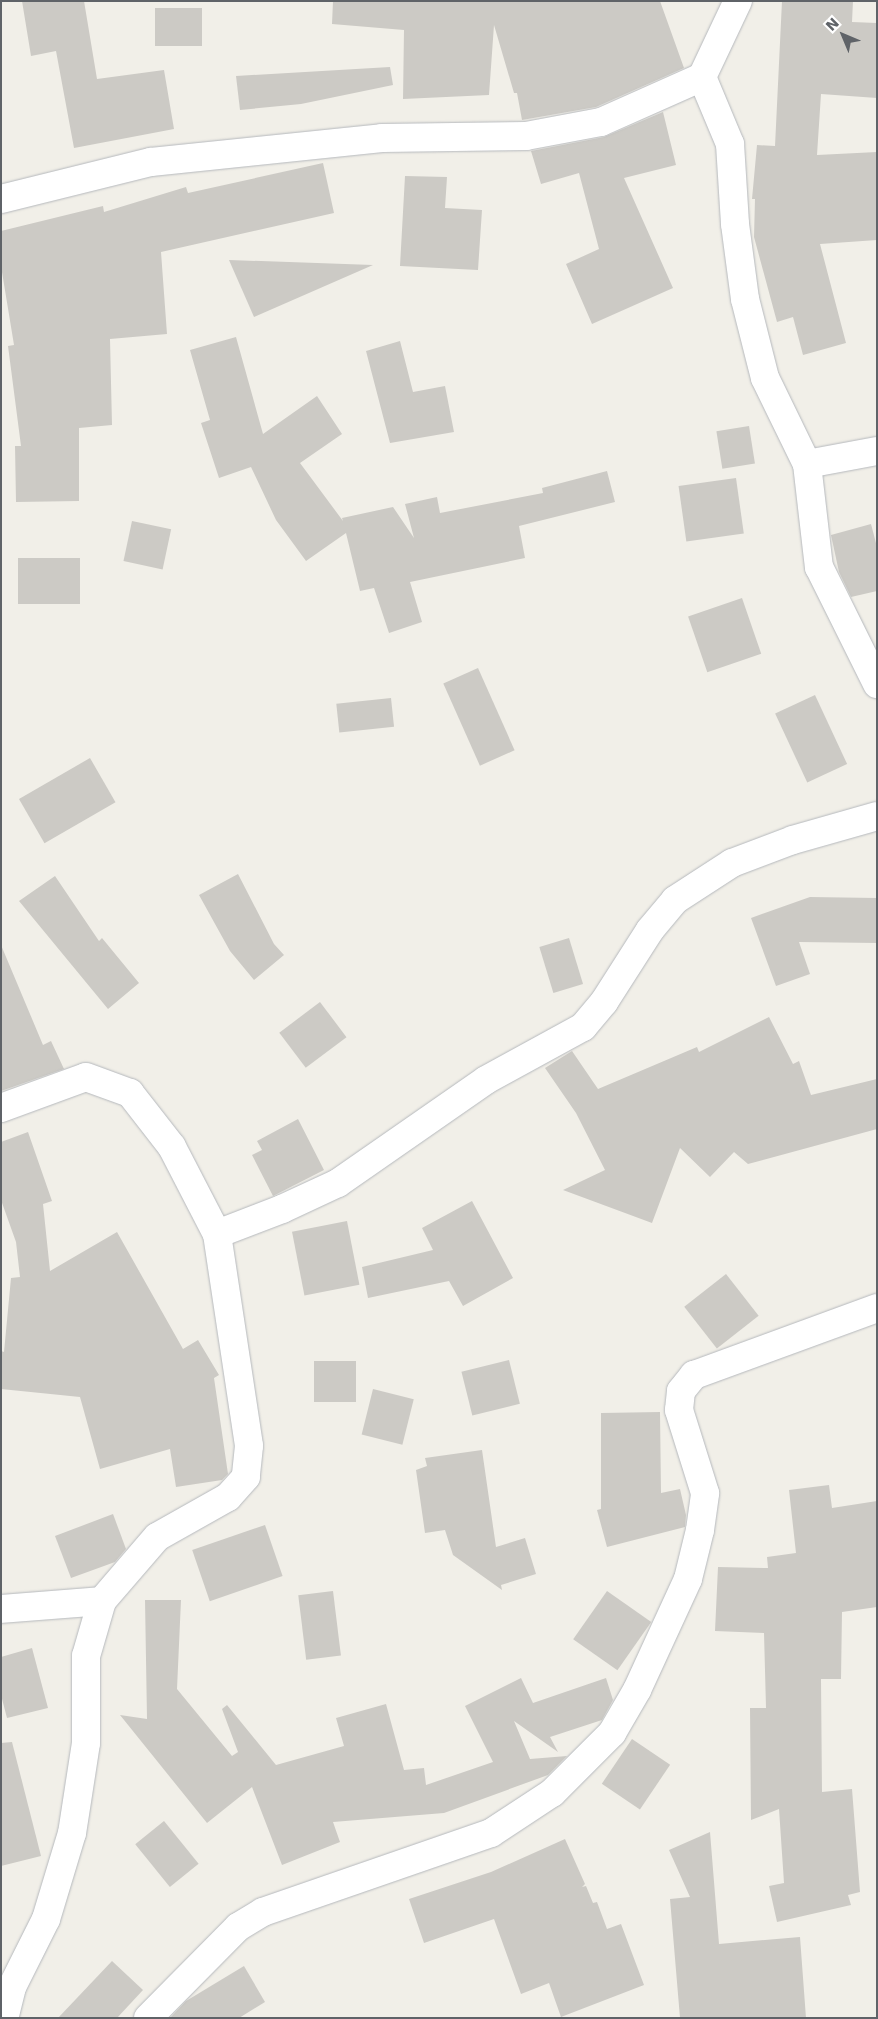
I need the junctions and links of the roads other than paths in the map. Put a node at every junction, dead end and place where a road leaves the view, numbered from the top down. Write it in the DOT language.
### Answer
graph roads {
  1 [pos="738,1"];
  2 [pos="702,77"];
  3 [pos="1,199"];
  4 [pos="877,451"];
  5 [pos="807,464"];
  6 [pos="877,684"];
  7 [pos="877,816"];
  8 [pos="1,1108"];
  9 [pos="217,1234"];
  10 [pos="877,1308"];
  11 [pos="102,1601"];
  12 [pos="1,1608"];
  13 [pos="4,2018"];
  14 [pos="148,2018"];
  1 -- 2 [label="street"];
  2 -- 3 [label="street"];
  2 -- 5 [label="street"];
  4 -- 5 [label="street"];
  5 -- 6 [label="street"];
  7 -- 9 [label="street"];
  8 -- 9 [label="street"];
  9 -- 11 [label="street"];
  10 -- 14 [label="street"];
  11 -- 12 [label="street"];
  11 -- 13 [label="street"];
}
